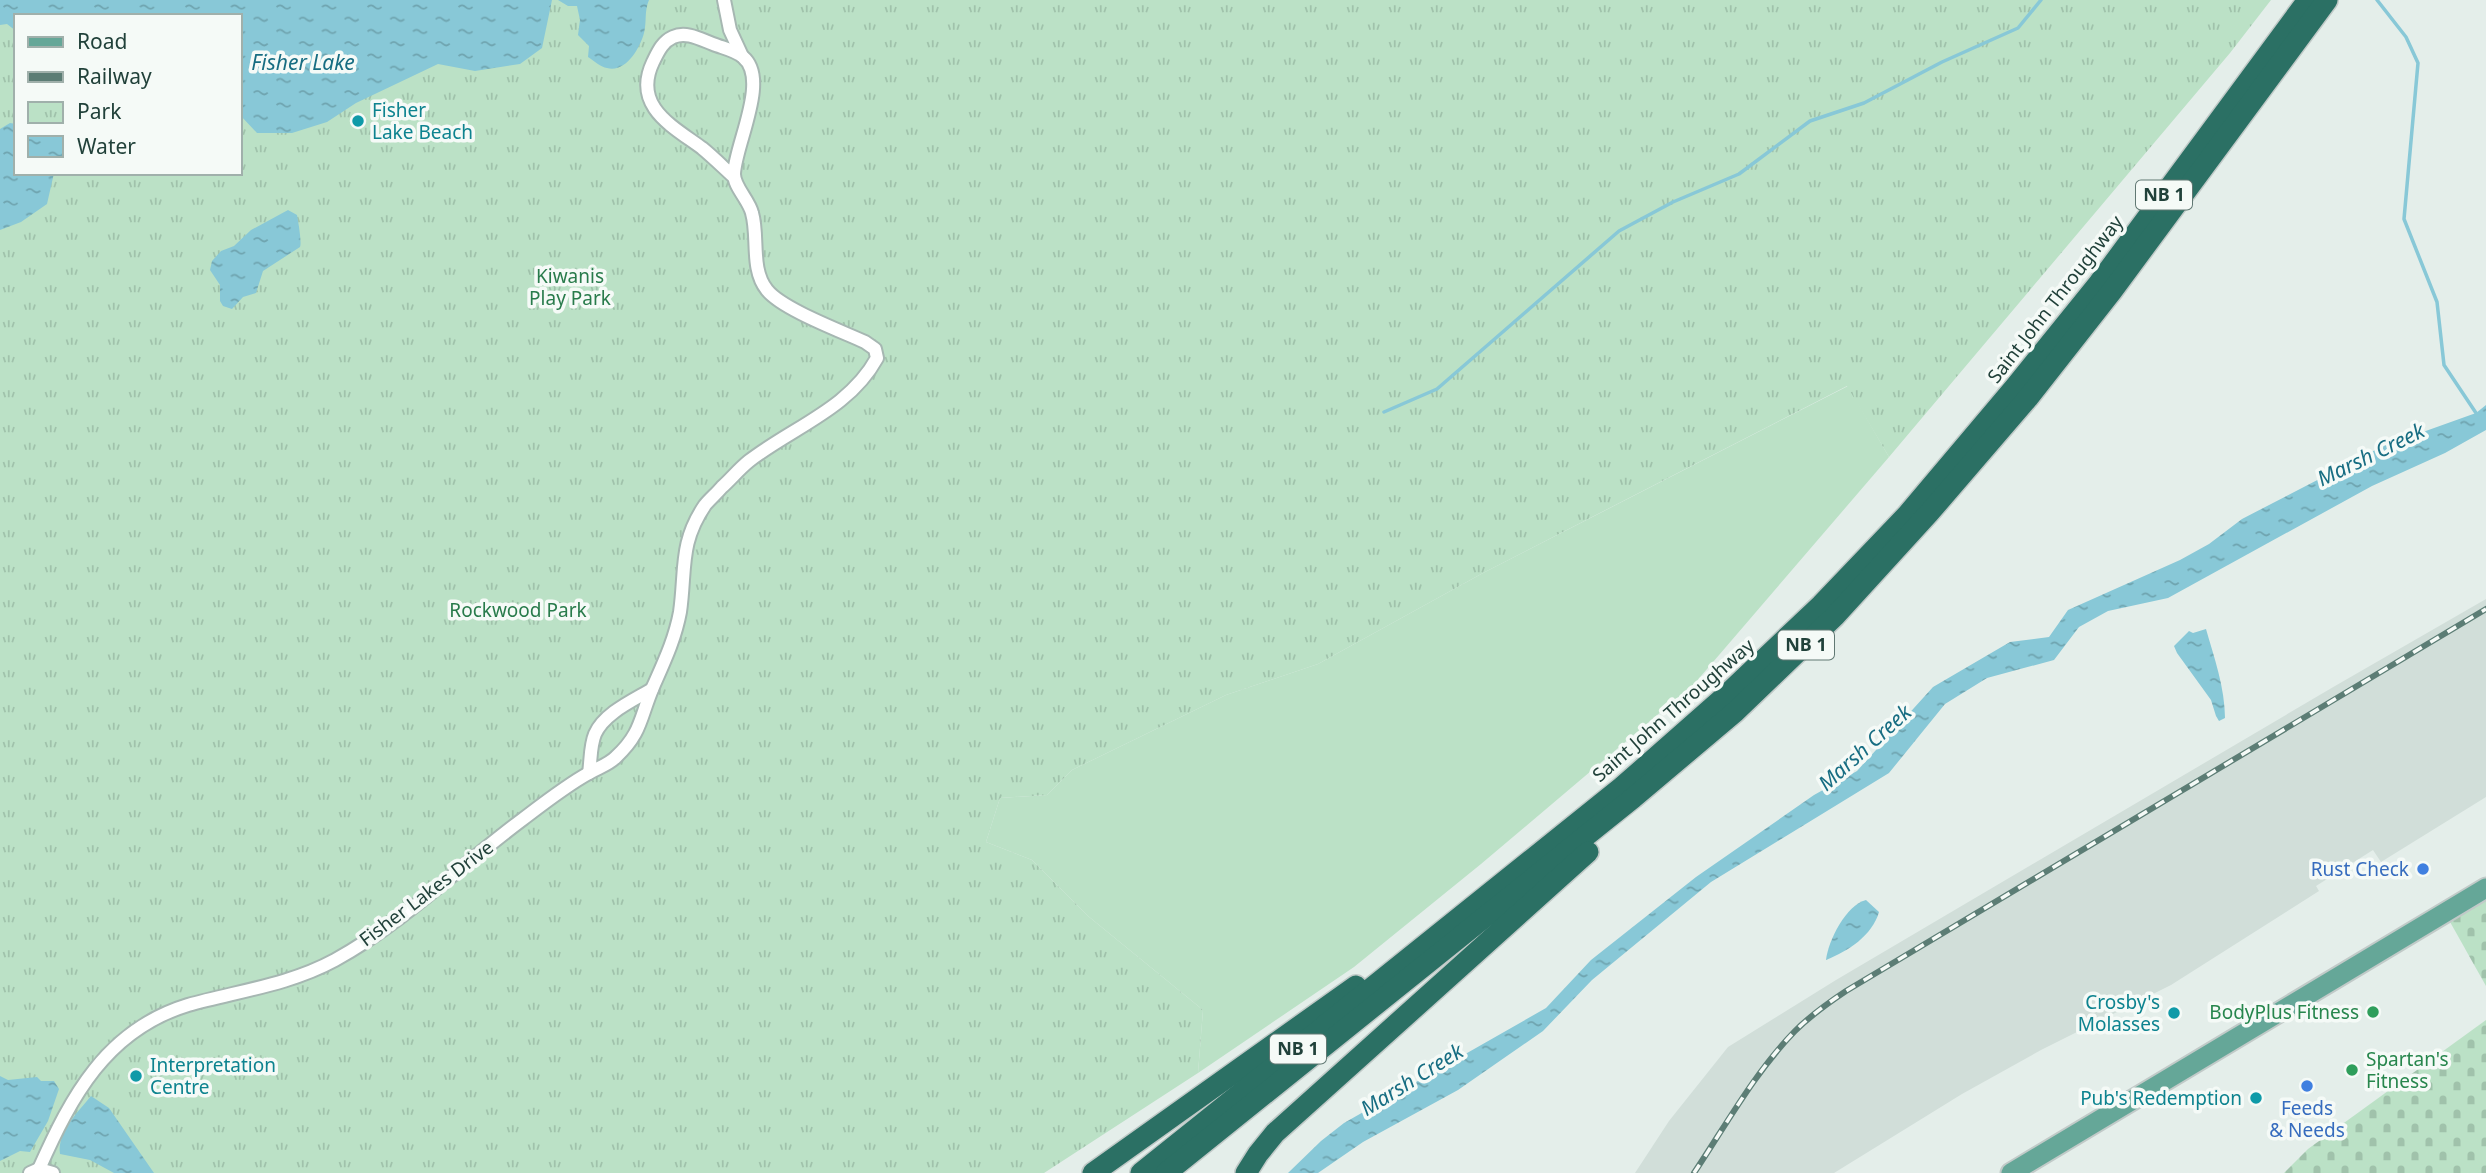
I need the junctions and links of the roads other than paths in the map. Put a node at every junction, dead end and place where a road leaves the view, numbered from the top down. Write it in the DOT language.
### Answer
graph roads {
  1 [pos="724,0"];
  2 [pos="2308,0"];
  3 [pos="2327,0"];
  4 [pos="742,56"];
  5 [pos="734,177"];
  6 [pos="652,689"];
  7 [pos="1735,712"];
  8 [pos="589,773"];
  9 [pos="2486,888"];
  10 [pos="1453,920"];
  11 [pos="35,1171"];
  12 [pos="53,1173"];
  13 [pos="1093,1173"];
  14 [pos="1140,1173"];
  15 [pos="1166,1173"];
  16 [pos="1246,1173"];
  17 [pos="2011,1173"];
  1 -- 4 [label="street"];
  2 -- 10 [label="highway, Saint John Throughway / NB 1"];
  3 -- 7 [label="highway, Saint John Throughway / NB 1"];
  4 -- 5 [label="street"];
  4 -- 5 [label="street, Fisher Lakes Drive"];
  5 -- 6 [label="street, Fisher Lakes Drive"];
  6 -- 8 [label="street, Fisher Lakes Drive"];
  6 -- 8 [label="street"];
  7 -- 15 [label="highway, Saint John Throughway / NB 1"];
  7 -- 16 [label="highway"];
  8 -- 11 [label="street, Fisher Lakes Drive"];
  9 -- 17 [label="main road"];
  10 -- 13 [label="highway"];
  10 -- 14 [label="highway, Saint John Throughway / NB 1"];
  11 -- 12 [label="street"];
}
